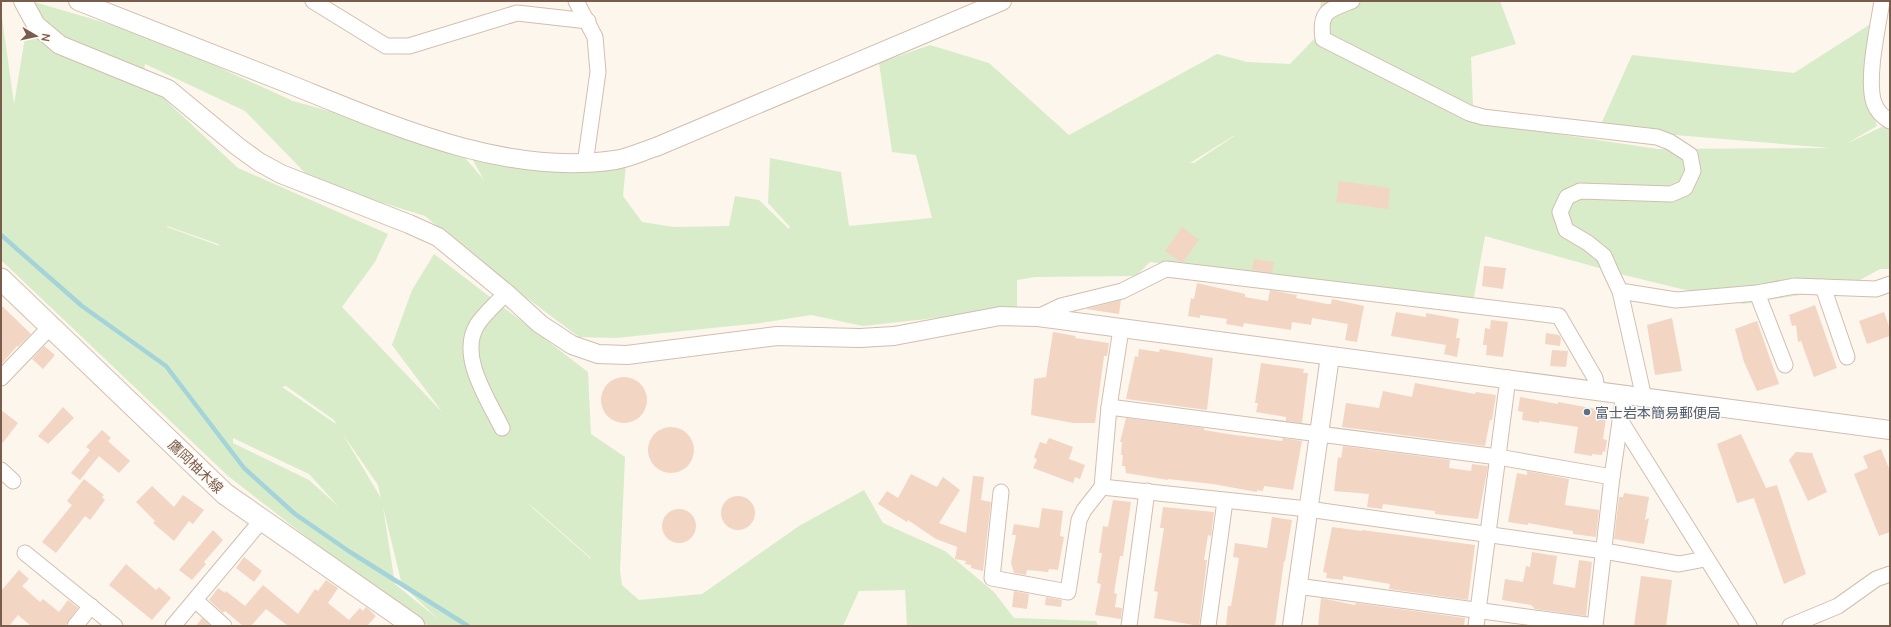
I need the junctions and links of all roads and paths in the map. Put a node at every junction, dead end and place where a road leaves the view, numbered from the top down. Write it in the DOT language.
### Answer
graph roads {
  1 [pos="23,1"];
  2 [pos="78,1"];
  3 [pos="313,1"];
  4 [pos="576,1"];
  5 [pos="1002,1"];
  6 [pos="1352,1"];
  7 [pos="1882,1"];
  8 [pos="588,21"];
  9 [pos="1890,121"];
  10 [pos="584,164"];
  11 [pos="1,279"];
  12 [pos="1823,287"];
  13 [pos="1889,287"];
  14 [pos="1620,291"];
  15 [pos="506,293"];
  16 [pos="1757,294"];
  17 [pos="1038,317"];
  18 [pos="51,326"];
  19 [pos="1121,329"];
  20 [pos="1330,356"];
  21 [pos="1847,357"];
  22 [pos="1785,365"];
  23 [pos="1,378"];
  24 [pos="1508,378"];
  25 [pos="1597,390"];
  26 [pos="1624,394"];
  27 [pos="1644,398"];
  28 [pos="1109,407"];
  29 [pos="1620,420"];
  30 [pos="502,428"];
  31 [pos="1890,430"];
  32 [pos="1320,434"];
  33 [pos="1498,458"];
  34 [pos="1,470"];
  35 [pos="1612,477"];
  36 [pos="13,481"];
  37 [pos="1102,486"];
  38 [pos="1147,491"];
  39 [pos="1001,492"];
  40 [pos="1225,500"];
  41 [pos="1308,509"];
  42 [pos="261,521"];
  43 [pos="1488,535"];
  44 [pos="1604,551"];
  45 [pos="25,552"];
  46 [pos="1705,559"];
  47 [pos="1890,574"];
  48 [pos="1297,586"];
  49 [pos="195,600"];
  50 [pos="91,606"];
  51 [pos="1479,609"];
  52 [pos="75,626"];
  53 [pos="115,626"];
  54 [pos="173,626"];
  55 [pos="224,626"];
  56 [pos="414,626"];
  57 [pos="1129,626"];
  58 [pos="1208,626"];
  59 [pos="1292,626"];
  60 [pos="1476,626"];
  61 [pos="1595,626"];
  62 [pos="1749,626"];
  63 [pos="1790,626"];
  1 -- 15 [label="street"];
  2 -- 10 [label="street"];
  3 -- 8 [label="street"];
  4 -- 8 [label="street"];
  5 -- 10 [label="street"];
  6 -- 14 [label="street"];
  7 -- 9 [label="street"];
  8 -- 10 [label="street"];
  11 -- 18 [label="main road, 鷹岡柚木線"];
  12 -- 13 [label="street"];
  12 -- 16 [label="street"];
  12 -- 21 [label="street"];
  14 -- 16 [label="street"];
  14 -- 27 [label="street"];
  15 -- 17 [label="street"];
  15 -- 30 [label="street"];
  16 -- 22 [label="street"];
  17 -- 19 [label="street"];
  17 -- 25 [label="street"];
  18 -- 23 [label="street"];
  18 -- 42 [label="main road, 鷹岡柚木線"];
  19 -- 20 [label="street"];
  19 -- 28 [label="street"];
  20 -- 24 [label="street"];
  20 -- 32 [label="street"];
  24 -- 25 [label="street"];
  24 -- 33 [label="street"];
  25 -- 26 [label="street"];
  26 -- 27 [label="street"];
  26 -- 29 [label="street"];
  27 -- 31 [label="street"];
  28 -- 32 [label="street"];
  28 -- 37 [label="street"];
  29 -- 35 [label="street"];
  29 -- 46 [label="street"];
  32 -- 33 [label="street"];
  32 -- 41 [label="street"];
  33 -- 35 [label="street"];
  33 -- 43 [label="street"];
  34 -- 36 [label="street"];
  35 -- 44 [label="street"];
  37 -- 38 [label="street"];
  37 -- 39 [label="street"];
  38 -- 40 [label="street"];
  38 -- 57 [label="street"];
  40 -- 41 [label="street"];
  40 -- 58 [label="street"];
  41 -- 43 [label="street"];
  41 -- 48 [label="street"];
  42 -- 49 [label="street"];
  42 -- 56 [label="main road, 鷹岡柚木線"];
  43 -- 44 [label="street"];
  43 -- 51 [label="street"];
  44 -- 46 [label="street"];
  44 -- 61 [label="street"];
  45 -- 50 [label="street"];
  46 -- 62 [label="street"];
  47 -- 63 [label="street"];
  48 -- 51 [label="street"];
  48 -- 59 [label="street"];
  49 -- 54 [label="street"];
  49 -- 55 [label="street"];
  50 -- 52 [label="street"];
  50 -- 53 [label="street"];
  51 -- 60 [label="street"];
  51 -- 61 [label="street"];
}
